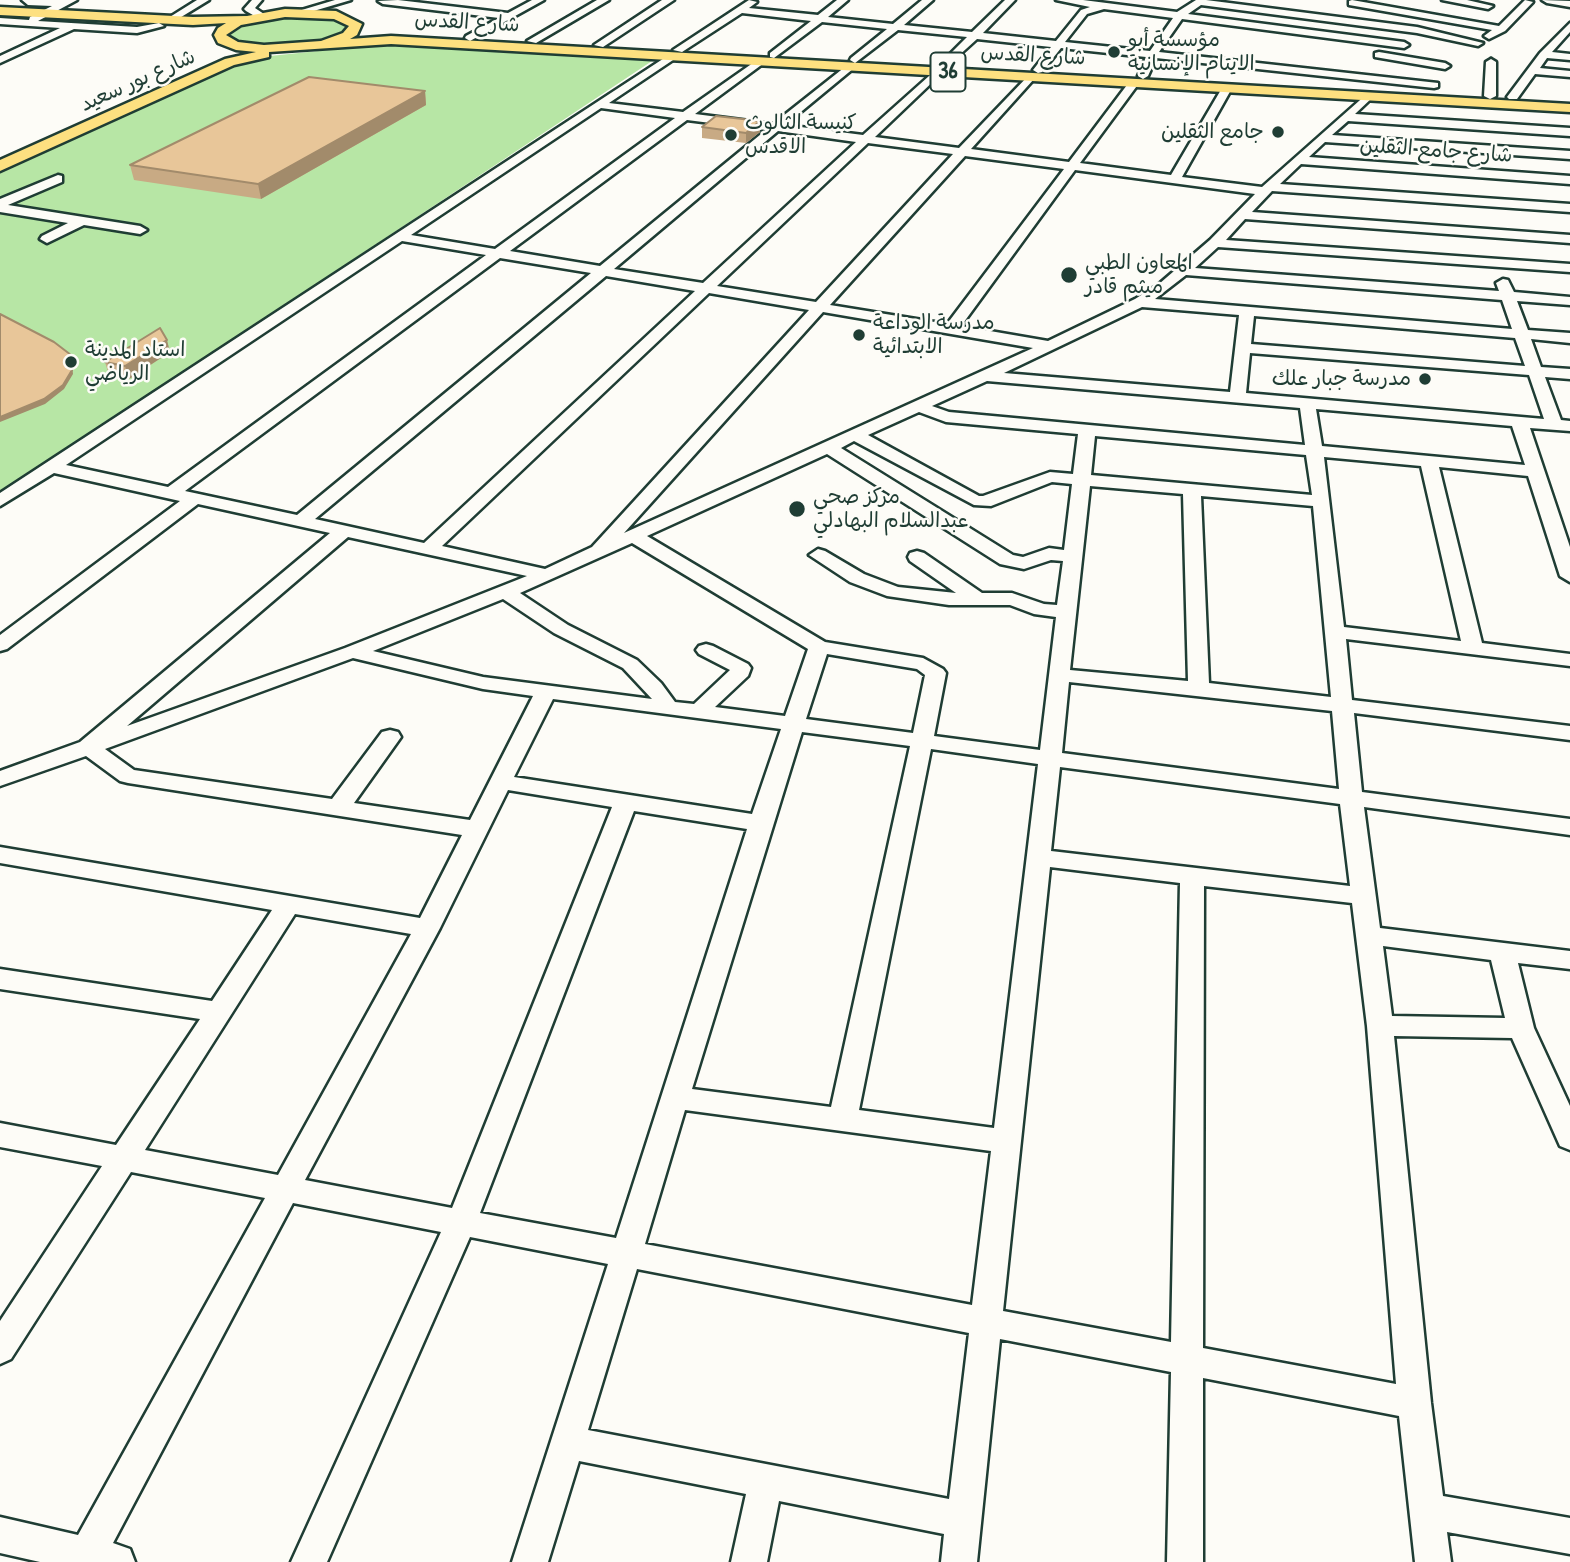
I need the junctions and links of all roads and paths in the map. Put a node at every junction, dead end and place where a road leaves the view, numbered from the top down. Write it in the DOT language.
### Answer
graph roads {
  1 [pos="27,0"];
  2 [pos="204,0"];
  3 [pos="257,0"];
  4 [pos="310,0"];
  5 [pos="384,0"];
  6 [pos="453,0"];
  7 [pos="539,0"];
  8 [pos="604,0"];
  9 [pos="644,0"];
  10 [pos="755,0"];
  11 [pos="843,0"];
  12 [pos="928,0"];
  13 [pos="1010,0"];
  14 [pos="1061,0"];
  15 [pos="1154,0"];
  16 [pos="1290,0"];
  17 [pos="1447,0"];
  18 [pos="1547,0"];
  19 [pos="667,1"];
  20 [pos="1199,1"];
  21 [pos="1352,1"];
  22 [pos="68,2"];
  23 [pos="1227,2"];
  24 [pos="1528,2"];
  25 [pos="350,3"];
  26 [pos="1095,3"];
  27 [pos="1491,3"];
  28 [pos="1570,4"];
  29 [pos="437,8"];
  30 [pos="741,10"];
  31 [pos="0,11"];
  32 [pos="299,12"];
  33 [pos="1150,12"];
  34 [pos="1286,12"];
  35 [pos="1180,15"];
  36 [pos="39,16"];
  37 [pos="507,16"];
  38 [pos="255,17"];
  39 [pos="818,18"];
  40 [pos="0,19"];
  41 [pos="1350,21"];
  42 [pos="354,22"];
  43 [pos="1467,22"];
  44 [pos="164,23"];
  45 [pos="73,26"];
  46 [pos="899,26"];
  47 [pos="1570,26"];
  48 [pos="1271,28"];
  49 [pos="1502,29"];
  50 [pos="978,34"];
  51 [pos="470,38"];
  52 [pos="1564,39"];
  53 [pos="12,41"];
  54 [pos="225,41"];
  55 [pos="532,41"];
  56 [pos="37,43"];
  57 [pos="1478,43"];
  58 [pos="325,44"];
  59 [pos="1059,44"];
  60 [pos="599,45"];
  61 [pos="1404,45"];
  62 [pos="1328,47"];
  63 [pos="298,48"];
  64 [pos="675,53"];
  65 [pos="1153,54"];
  66 [pos="1367,54"];
  67 [pos="1544,55"];
  68 [pos="1570,57"];
  69 [pos="767,58"];
  70 [pos="1248,59"];
  71 [pos="1454,59"];
  72 [pos="0,60"];
  73 [pos="1490,62"];
  74 [pos="852,63"];
  75 [pos="942,68"];
  76 [pos="1532,71"];
  77 [pos="1034,73"];
  78 [pos="1570,74"];
  79 [pos="1138,79"];
  80 [pos="1232,85"];
  81 [pos="1432,89"];
  82 [pos="1368,96"];
  83 [pos="1490,96"];
  84 [pos="1513,97"];
  85 [pos="1570,101"];
  86 [pos="601,105"];
  87 [pos="1549,107"];
  88 [pos="1570,108"];
  89 [pos="685,116"];
  90 [pos="1345,117"];
  91 [pos="1457,125"];
  92 [pos="775,128"];
  93 [pos="1565,129"];
  94 [pos="1322,138"];
  95 [pos="866,139"];
  96 [pos="1465,148"];
  97 [pos="962,152"];
  98 [pos="1570,155"];
  99 [pos="1,158"];
  100 [pos="1298,160"];
  101 [pos="1072,166"];
  102 [pos="1473,173"];
  103 [pos="58,178"];
  104 [pos="1174,180"];
  105 [pos="1570,180"];
  106 [pos="1409,182"];
  107 [pos="1268,189"];
  108 [pos="1473,201"];
  109 [pos="0,206"];
  110 [pos="1570,208"];
  111 [pos="1242,215"];
  112 [pos="82,220"];
  113 [pos="140,230"];
  114 [pos="1485,233"];
  115 [pos="401,237"];
  116 [pos="47,239"];
  117 [pos="1570,239"];
  118 [pos="1215,243"];
  119 [pos="498,253"];
  120 [pos="1496,263"];
  121 [pos="1570,268"];
  122 [pos="603,271"];
  123 [pos="1184,271"];
  124 [pos="707,288"];
  125 [pos="1508,296"];
  126 [pos="1570,301"];
  127 [pos="1140,302"];
  128 [pos="820,307"];
  129 [pos="1247,310"];
  130 [pos="951,329"];
  131 [pos="1521,334"];
  132 [pos="1570,338"];
  133 [pos="1050,346"];
  134 [pos="1242,348"];
  135 [pos="1535,370"];
  136 [pos="1570,374"];
  137 [pos="986,376"];
  138 [pos="1237,397"];
  139 [pos="1307,403"];
  140 [pos="919,406"];
  141 [pos="1519,421"];
  142 [pos="1562,425"];
  143 [pos="1087,430"];
  144 [pos="855,435"];
  145 [pos="828,447"];
  146 [pos="1316,451"];
  147 [pos="1429,461"];
  148 [pos="51,467"];
  149 [pos="1535,471"];
  150 [pos="1083,478"];
  151 [pos="1192,489"];
  152 [pos="171,493"];
  153 [pos="195,498"];
  154 [pos="0,501"];
  155 [pos="1322,501"];
  156 [pos="301,521"];
  157 [pos="344,531"];
  158 [pos="635,537"];
  159 [pos="428,549"];
  160 [pos="594,555"];
  161 [pos="818,555"];
  162 [pos="1074,556"];
  163 [pos="916,557"];
  164 [pos="1568,565"];
  165 [pos="547,575"];
  166 [pos="506,592"];
  167 [pos="976,597"];
  168 [pos="1068,611"];
  169 [pos="1336,632"];
  170 [pos="0,645"];
  171 [pos="819,647"];
  172 [pos="1473,649"];
  173 [pos="706,650"];
  174 [pos="352,652"];
  175 [pos="1570,660"];
  176 [pos="1061,675"];
  177 [pos="1199,688"];
  178 [pos="546,691"];
  179 [pos="1342,704"];
  180 [pos="668,707"];
  181 [pos="700,711"];
  182 [pos="794,724"];
  183 [pos="1570,733"];
  184 [pos="390,737"];
  185 [pos="920,741"];
  186 [pos="88,747"];
  187 [pos="1051,757"];
  188 [pos="0,779"];
  189 [pos="501,782"];
  190 [pos="1351,797"];
  191 [pos="626,801"];
  192 [pos="337,809"];
  193 [pos="761,823"];
  194 [pos="1570,827"];
  195 [pos="477,828"];
  196 [pos="0,855"];
  197 [pos="1040,858"];
  198 [pos="1192,876"];
  199 [pos="1363,896"];
  200 [pos="288,905"];
  201 [pos="427,928"];
  202 [pos="1367,935"];
  203 [pos="1502,952"];
  204 [pos="1570,960"];
  205 [pos="0,979"];
  206 [pos="218,1012"];
  207 [pos="1380,1026"];
  208 [pos="1521,1028"];
  209 [pos="676,1098"];
  210 [pos="843,1119"];
  211 [pos="0,1135"];
  212 [pos="1570,1138"];
  213 [pos="1007,1141"];
  214 [pos="124,1158"];
  215 [pos="287,1189"];
  216 [pos="461,1222"];
  217 [pos="626,1253"];
  218 [pos="986,1322"];
  219 [pos="4,1337"];
  220 [pos="1186,1360"];
  221 [pos="1414,1403"];
  222 [pos="569,1443"];
  223 [pos="766,1482"];
  224 [pos="1427,1511"];
  225 [pos="964,1520"];
  226 [pos="0,1535"];
  227 [pos="1570,1536"];
  228 [pos="102,1558"];
  229 [pos="309,1562"];
  230 [pos="530,1562"];
  231 [pos="748,1562"];
  232 [pos="959,1562"];
  233 [pos="1185,1562"];
  234 [pos="1433,1562"];
  1 -- 22 [label="street"];
  2 -- 44 [label="street"];
  3 -- 38 [label="street"];
  4 -- 32 [label="street"];
  5 -- 29 [label="street"];
  6 -- 29 [label="street"];
  7 -- 37 [label="street"];
  8 -- 55 [label="street"];
  9 -- 19 [label="street"];
  10 -- 30 [label="street"];
  11 -- 39 [label="street"];
  12 -- 46 [label="street"];
  13 -- 50 [label="street"];
  14 -- 26 [label="street"];
  15 -- 33 [label="street"];
  16 -- 34 [label="street"];
  17 -- 27 [label="street"];
  18 -- 28 [label="street"];
  19 -- 60 [label="street"];
  20 -- 23 [label="street"];
  20 -- 35 [label="street"];
  21 -- 41 [label="street"];
  21 -- 43 [label="street"];
  22 -- 36 [label="street"];
  23 -- 34 [label="street"];
  24 -- 49 [label="street"];
  25 -- 32 [label="street"];
  25 -- 42 [label="street"];
  26 -- 33 [label="street"];
  26 -- 59 [label="street"];
  27 -- 43 [label="street"];
  29 -- 37 [label="street"];
  30 -- 39 [label="street"];
  30 -- 64 [label="street"];
  31 -- 36 [label="main road"];
  32 -- 38 [label="main road, شارع القدس"];
  32 -- 42 [label="main road, شارع القدس"];
  33 -- 35 [label="street"];
  34 -- 41 [label="street"];
  35 -- 48 [label="street"];
  35 -- 65 [label="street"];
  36 -- 40 [label="main road"];
  36 -- 44 [label="main road"];
  37 -- 51 [label="street"];
  38 -- 44 [label="main road"];
  38 -- 54 [label="main road, شارع بور سعيد"];
  39 -- 46 [label="street"];
  39 -- 69 [label="street"];
  40 -- 45 [label="street"];
  41 -- 57 [label="street"];
  42 -- 51 [label="main road, شارع القدس / 36"];
  42 -- 58 [label="main road"];
  43 -- 49 [label="street"];
  44 -- 45 [label="street"];
  44 -- 54 [label="main road"];
  45 -- 56 [label="street"];
  46 -- 50 [label="street"];
  46 -- 74 [label="street"];
  47 -- 52 [label="street"];
  48 -- 61 [label="street"];
  48 -- 62 [label="street"];
  49 -- 57 [label="street"];
  50 -- 59 [label="street"];
  50 -- 75 [label="street"];
  51 -- 55 [label="main road, شارع القدس / 36"];
  52 -- 67 [label="street"];
  53 -- 56 [label="street"];
  54 -- 63 [label="main road"];
  54 -- 99 [label="main road, شارع بور سعيد"];
  55 -- 60 [label="main road, شارع القدس / 36"];
  56 -- 72 [label="street"];
  57 -- 71 [label="street"];
  58 -- 63 [label="main road"];
  58 -- 64 [label="main road, شارع القدس / 36"];
  59 -- 65 [label="street"];
  59 -- 77 [label="street"];
  60 -- 64 [label="main road, شارع القدس / 36"];
  63 -- 99 [label="main road, شارع بور سعيد"];
  64 -- 69 [label="main road, شارع القدس / 36"];
  64 -- 86 [label="street"];
  65 -- 70 [label="street"];
  65 -- 79 [label="street"];
  66 -- 71 [label="street"];
  67 -- 68 [label="street"];
  67 -- 76 [label="street"];
  69 -- 74 [label="main road, شارع القدس / 36"];
  69 -- 89 [label="street"];
  70 -- 80 [label="street"];
  70 -- 81 [label="street"];
  71 -- 81 [label="street"];
  73 -- 83 [label="street"];
  74 -- 75 [label="main road, شارع القدس / 36"];
  74 -- 92 [label="street"];
  75 -- 77 [label="main road, شارع القدس / 36"];
  75 -- 95 [label="street"];
  76 -- 78 [label="street"];
  76 -- 84 [label="street"];
  77 -- 79 [label="main road, شارع القدس / 36"];
  77 -- 97 [label="street"];
  79 -- 80 [label="main road, شارع القدس / 36"];
  79 -- 101 [label="street"];
  80 -- 81 [label="main road, شارع القدس / 36"];
  80 -- 82 [label="main road, شارع القدس / 36"];
  80 -- 104 [label="street"];
  81 -- 83 [label="main road, شارع القدس / 36"];
  82 -- 87 [label="main road, شارع القدس / 36"];
  82 -- 90 [label="street"];
  83 -- 84 [label="main road, شارع القدس / 36"];
  84 -- 85 [label="main road, شارع القدس / 36"];
  86 -- 89 [label="street"];
  86 -- 115 [label="street"];
  87 -- 88 [label="main road, شارع القدس / 36"];
  87 -- 93 [label="street"];
  89 -- 92 [label="street"];
  89 -- 119 [label="street"];
  90 -- 91 [label="street"];
  90 -- 94 [label="street"];
  91 -- 93 [label="street"];
  91 -- 96 [label="street"];
  92 -- 95 [label="street"];
  92 -- 122 [label="street"];
  94 -- 96 [label="street"];
  94 -- 100 [label="street"];
  95 -- 97 [label="street"];
  95 -- 124 [label="street"];
  96 -- 98 [label="street"];
  96 -- 102 [label="street"];
  97 -- 101 [label="street"];
  97 -- 128 [label="street"];
  100 -- 106 [label="street, شارع جامع الثقلين"];
  100 -- 107 [label="street"];
  101 -- 104 [label="street"];
  101 -- 130 [label="street"];
  102 -- 105 [label="street, شارع جامع الثقلين"];
  102 -- 106 [label="street, شارع جامع الثقلين"];
  103 -- 109 [label="street"];
  104 -- 107 [label="street"];
  106 -- 107 [label="street"];
  106 -- 108 [label="street"];
  107 -- 111 [label="street"];
  108 -- 110 [label="street"];
  108 -- 114 [label="street"];
  109 -- 112 [label="street"];
  111 -- 114 [label="street"];
  111 -- 118 [label="street"];
  112 -- 113 [label="street"];
  112 -- 116 [label="street"];
  114 -- 117 [label="street"];
  114 -- 120 [label="street"];
  115 -- 119 [label="street"];
  115 -- 148 [label="street"];
  118 -- 120 [label="street"];
  118 -- 123 [label="street"];
  119 -- 122 [label="street"];
  119 -- 152 [label="street"];
  120 -- 121 [label="street"];
  120 -- 125 [label="street"];
  122 -- 124 [label="street"];
  122 -- 156 [label="street"];
  123 -- 125 [label="street"];
  123 -- 127 [label="street"];
  124 -- 128 [label="street"];
  124 -- 159 [label="street"];
  125 -- 126 [label="street"];
  125 -- 131 [label="street"];
  127 -- 129 [label="street"];
  127 -- 133 [label="street"];
  128 -- 130 [label="street"];
  128 -- 160 [label="street"];
  129 -- 131 [label="street"];
  129 -- 134 [label="street"];
  130 -- 133 [label="street"];
  131 -- 132 [label="street"];
  131 -- 135 [label="street"];
  133 -- 137 [label="street"];
  134 -- 135 [label="street"];
  134 -- 138 [label="street"];
  135 -- 136 [label="street"];
  135 -- 142 [label="street"];
  137 -- 138 [label="street"];
  137 -- 140 [label="street"];
  138 -- 139 [label="street"];
  139 -- 141 [label="street"];
  139 -- 146 [label="street"];
  140 -- 143 [label="street"];
  140 -- 144 [label="street"];
  141 -- 142 [label="street"];
  141 -- 149 [label="street"];
  143 -- 146 [label="street"];
  143 -- 150 [label="street"];
  144 -- 145 [label="street"];
  144 -- 150 [label="street"];
  145 -- 158 [label="street"];
  145 -- 162 [label="street"];
  146 -- 147 [label="street"];
  146 -- 155 [label="street"];
  147 -- 149 [label="street"];
  147 -- 172 [label="street"];
  148 -- 152 [label="street"];
  148 -- 154 [label="street"];
  149 -- 164 [label="street"];
  150 -- 151 [label="street"];
  150 -- 162 [label="street"];
  151 -- 155 [label="street"];
  151 -- 177 [label="street"];
  152 -- 153 [label="street"];
  153 -- 156 [label="street"];
  153 -- 170 [label="street"];
  155 -- 169 [label="street"];
  156 -- 157 [label="street"];
  157 -- 159 [label="street"];
  157 -- 186 [label="street"];
  158 -- 160 [label="street"];
  158 -- 171 [label="street"];
  159 -- 165 [label="street"];
  160 -- 165 [label="street"];
  161 -- 167 [label="street"];
  162 -- 168 [label="street"];
  163 -- 167 [label="street"];
  165 -- 166 [label="street"];
  166 -- 174 [label="street"];
  166 -- 180 [label="street"];
  167 -- 168 [label="street"];
  168 -- 176 [label="street"];
  169 -- 172 [label="street"];
  169 -- 179 [label="street"];
  171 -- 182 [label="street"];
  171 -- 185 [label="street"];
  172 -- 175 [label="street"];
  173 -- 181 [label="street"];
  174 -- 178 [label="street"];
  174 -- 186 [label="street"];
  176 -- 177 [label="street"];
  176 -- 187 [label="street"];
  177 -- 179 [label="street"];
  178 -- 180 [label="street"];
  178 -- 189 [label="street"];
  179 -- 183 [label="street"];
  179 -- 190 [label="street"];
  180 -- 181 [label="street"];
  181 -- 182 [label="street"];
  182 -- 185 [label="street"];
  182 -- 193 [label="street"];
  184 -- 192 [label="street"];
  185 -- 187 [label="street"];
  185 -- 210 [label="street"];
  186 -- 188 [label="street"];
  186 -- 192 [label="street"];
  187 -- 190 [label="street"];
  187 -- 197 [label="street"];
  189 -- 191 [label="street"];
  189 -- 195 [label="street"];
  190 -- 194 [label="street"];
  190 -- 199 [label="street"];
  191 -- 193 [label="street"];
  191 -- 216 [label="street"];
  192 -- 195 [label="street"];
  193 -- 209 [label="street"];
  195 -- 201 [label="street"];
  196 -- 200 [label="street"];
  197 -- 198 [label="street"];
  197 -- 213 [label="street"];
  198 -- 199 [label="street"];
  198 -- 220 [label="street"];
  199 -- 202 [label="street"];
  200 -- 201 [label="street"];
  200 -- 206 [label="street"];
  201 -- 215 [label="street"];
  202 -- 203 [label="street"];
  202 -- 207 [label="street"];
  203 -- 204 [label="street"];
  203 -- 208 [label="street"];
  205 -- 206 [label="street"];
  206 -- 214 [label="street"];
  207 -- 208 [label="street"];
  207 -- 221 [label="street"];
  208 -- 212 [label="street"];
  209 -- 210 [label="street"];
  209 -- 217 [label="street"];
  210 -- 213 [label="street"];
  211 -- 214 [label="street"];
  213 -- 218 [label="street"];
  214 -- 215 [label="street"];
  214 -- 219 [label="street"];
  215 -- 216 [label="street"];
  215 -- 228 [label="street"];
  216 -- 217 [label="street"];
  216 -- 229 [label="street"];
  217 -- 218 [label="street"];
  217 -- 222 [label="street"];
  218 -- 220 [label="street"];
  218 -- 225 [label="street"];
  220 -- 221 [label="street"];
  220 -- 233 [label="street"];
  221 -- 224 [label="street"];
  222 -- 223 [label="street"];
  222 -- 230 [label="street"];
  223 -- 225 [label="street"];
  223 -- 231 [label="street"];
  224 -- 227 [label="street"];
  224 -- 234 [label="street"];
  225 -- 232 [label="street"];
  226 -- 228 [label="street"];
}
